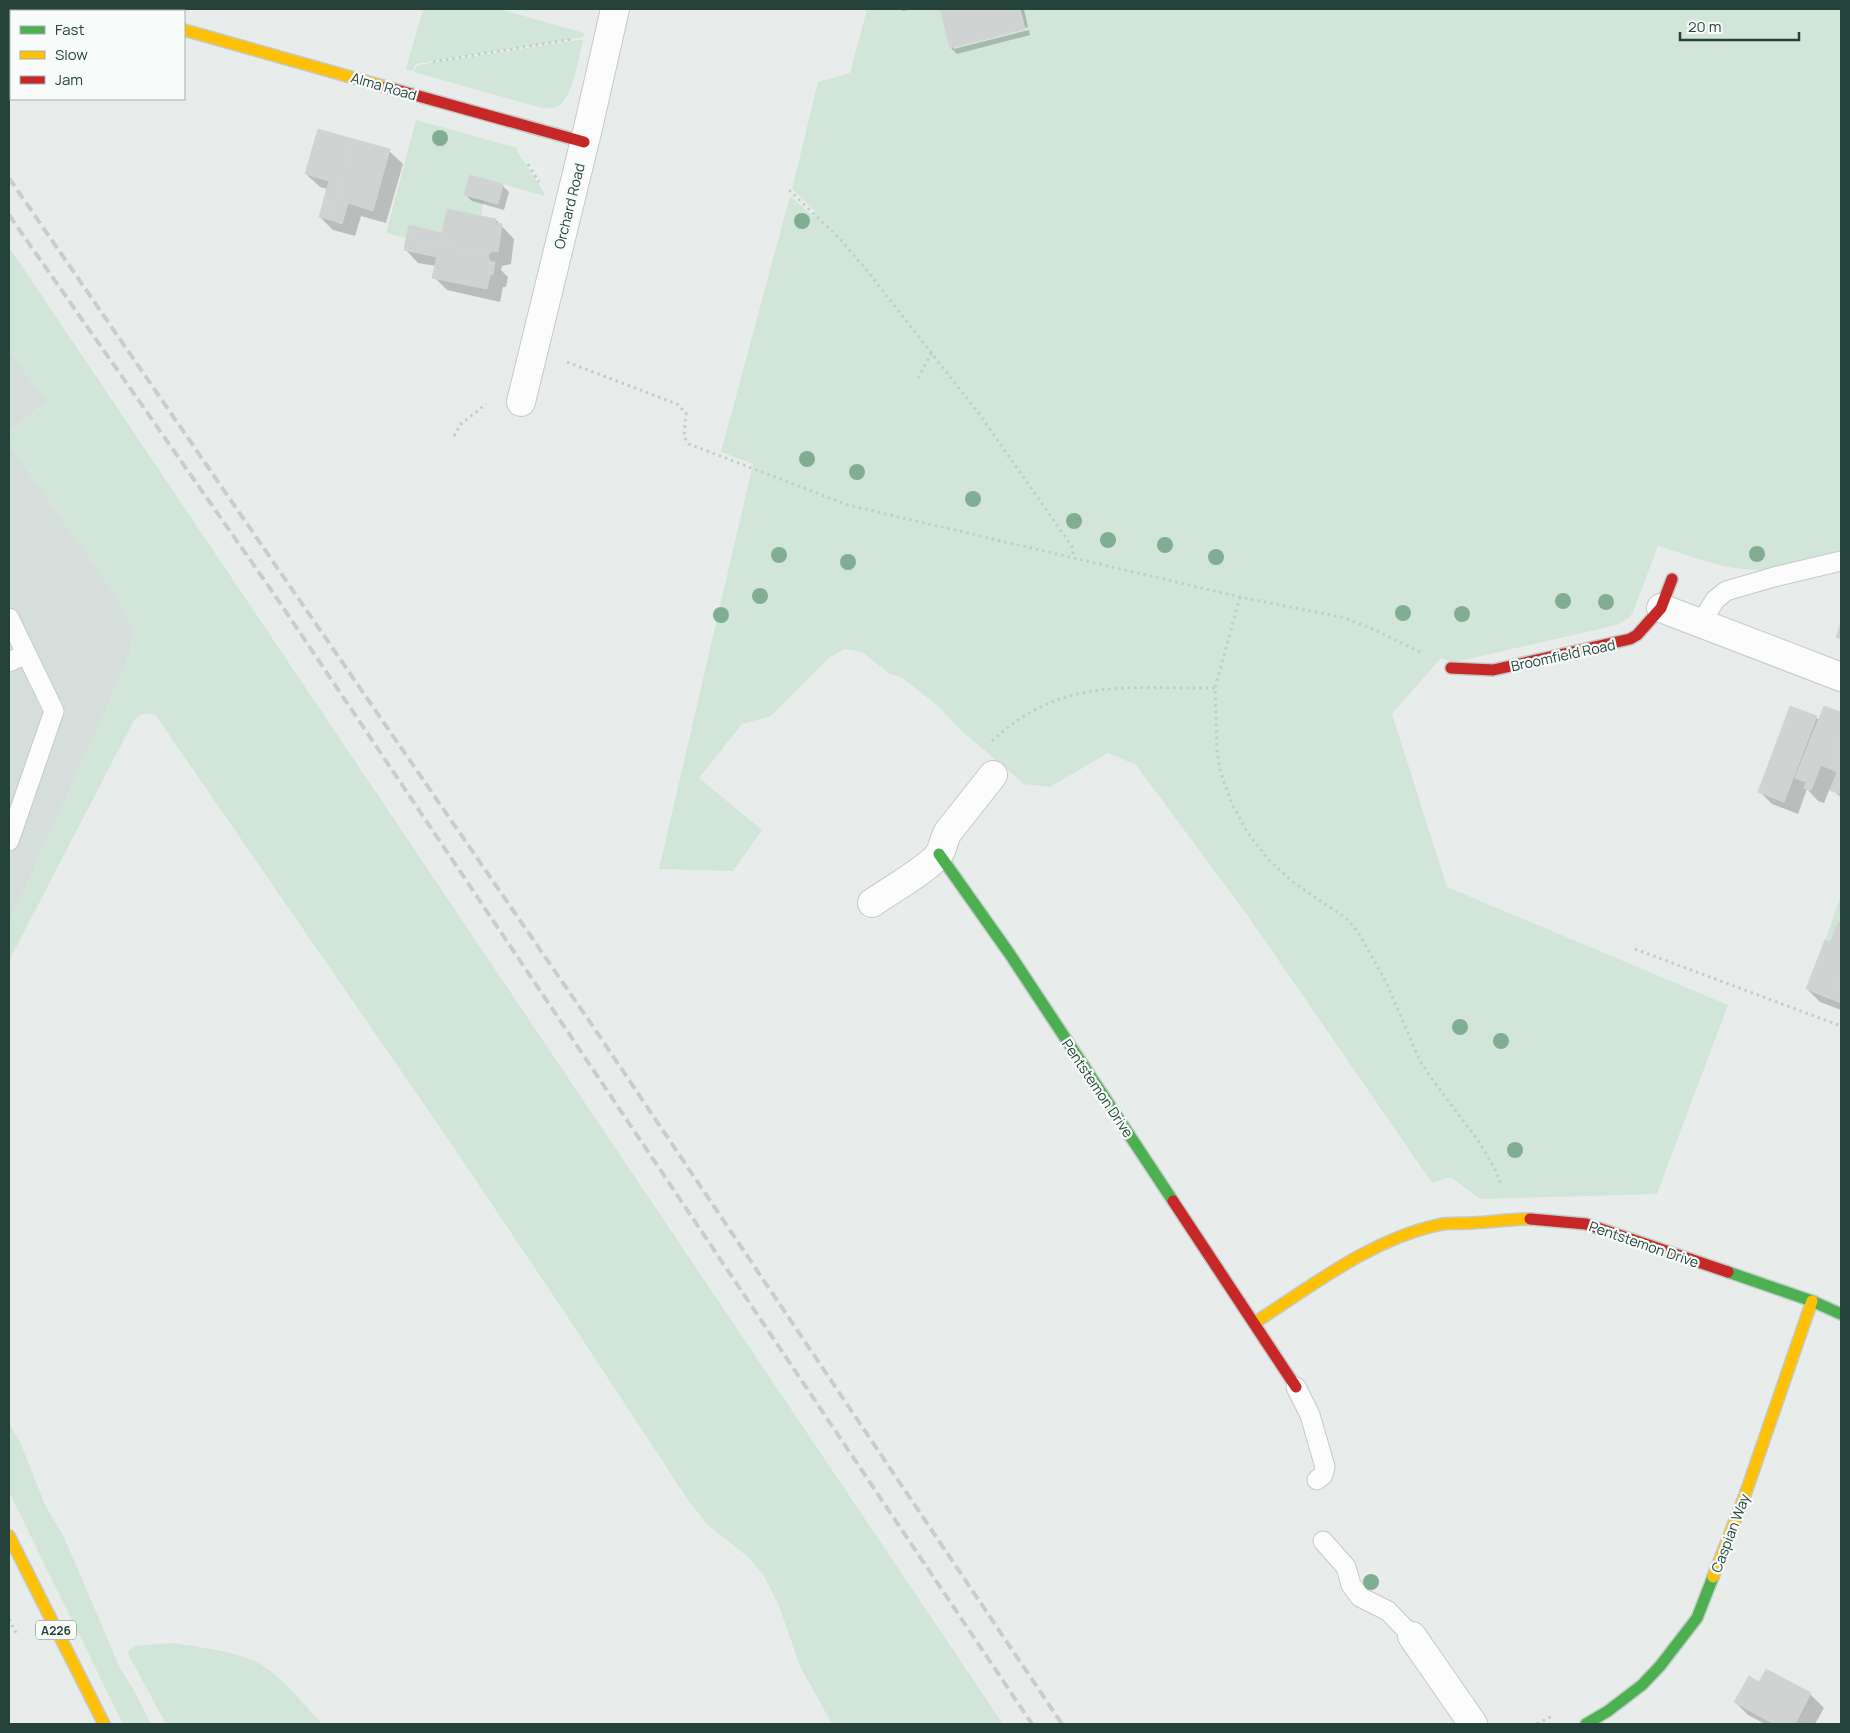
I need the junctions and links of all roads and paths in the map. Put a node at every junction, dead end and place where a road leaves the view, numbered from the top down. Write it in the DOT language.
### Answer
graph roads {
  1 [pos="615,9"];
  2 [pos="185,30"];
  3 [pos="579,38"];
  4 [pos="427,63"];
  5 [pos="584,142"];
  6 [pos="526,161"];
  7 [pos="542,186"];
  8 [pos="789,190"];
  9 [pos="932,352"];
  10 [pos="564,370"];
  11 [pos="918,378"];
  12 [pos="489,400"];
  13 [pos="521,402"];
  14 [pos="454,436"];
  15 [pos="1073,558"];
  16 [pos="1841,562"];
  17 [pos="1672,579"];
  18 [pos="1240,597"];
  19 [pos="1661,608"];
  20 [pos="9,618"];
  21 [pos="1701,623"];
  22 [pos="26,654"];
  23 [pos="9,662"];
  24 [pos="1451,668"];
  25 [pos="1841,677"];
  26 [pos="1214,688"];
  27 [pos="990,742"];
  28 [pos="993,775"];
  29 [pos="9,841"];
  30 [pos="939,854"];
  31 [pos="872,903"];
  32 [pos="1635,949"];
  33 [pos="1841,1026"];
  34 [pos="1505,1219"];
  35 [pos="1812,1301"];
  36 [pos="1841,1314"];
  37 [pos="1254,1323"];
  38 [pos="1296,1387"];
  39 [pos="1317,1480"];
  40 [pos="9,1536"];
  41 [pos="1323,1541"];
  42 [pos="1412,1636"];
  43 [pos="1560,1712"];
  44 [pos="104,1724"];
  45 [pos="1473,1724"];
  46 [pos="1538,1724"];
  47 [pos="1586,1724"];
  1 -- 5 [label="street, Orchard Road"];
  2 -- 5 [label="street, Alma Road"];
  3 -- 4 [label="path"];
  5 -- 13 [label="street, Orchard Road"];
  6 -- 7 [label="path"];
  8 -- 9 [label="path"];
  9 -- 11 [label="path"];
  9 -- 15 [label="path"];
  10 -- 15 [label="path"];
  12 -- 14 [label="path"];
  15 -- 18 [label="path"];
  16 -- 21 [label="lane"];
  17 -- 19 [label="street, Broomfield Road"];
  18 -- 24 [label="path"];
  18 -- 26 [label="path"];
  19 -- 21 [label="street"];
  19 -- 24 [label="street, Broomfield Road"];
  20 -- 22 [label="lane"];
  21 -- 25 [label="street"];
  22 -- 23 [label="lane"];
  22 -- 29 [label="lane"];
  26 -- 27 [label="path"];
  26 -- 34 [label="path"];
  28 -- 30 [label="street"];
  30 -- 31 [label="street"];
  30 -- 37 [label="street, Pentstemon Drive"];
  32 -- 33 [label="path"];
  34 -- 35 [label="street, Pentstemon Drive"];
  34 -- 37 [label="street, Pentstemon Drive"];
  35 -- 36 [label="street, Pentstemon Drive"];
  35 -- 47 [label="street, Caspian Way"];
  37 -- 38 [label="street, Pentstemon Drive"];
  38 -- 39 [label="lane"];
  40 -- 44 [label="street, A226"];
  41 -- 42 [label="lane"];
  42 -- 45 [label="street"];
  43 -- 46 [label="path"];
}
